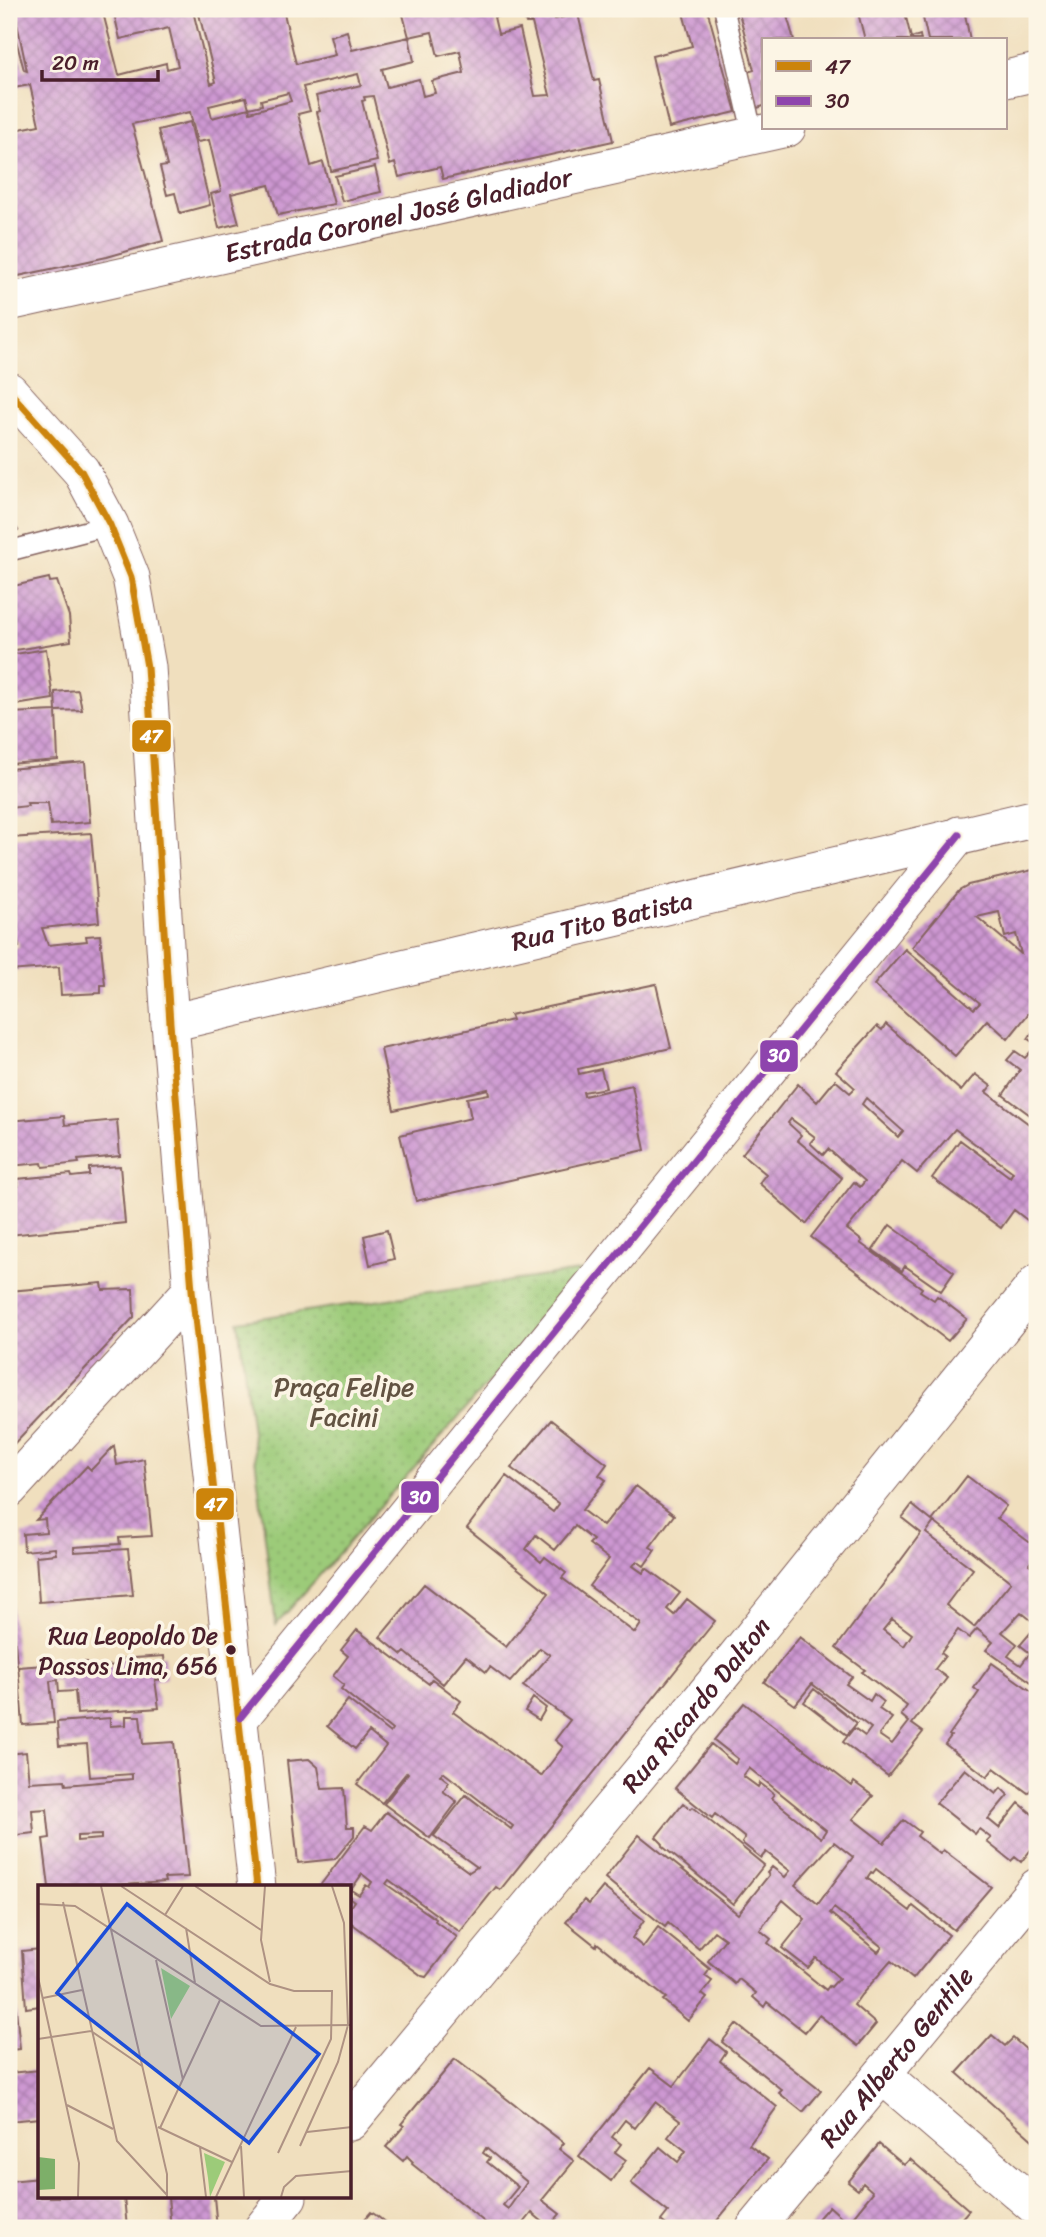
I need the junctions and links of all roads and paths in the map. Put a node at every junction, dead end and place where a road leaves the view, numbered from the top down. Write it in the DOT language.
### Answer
graph roads {
  1 [pos="724,9"];
  2 [pos="1037,72"];
  3 [pos="1007,79"];
  4 [pos="762,110"];
  5 [pos="770,131"];
  6 [pos="9,302"];
  7 [pos="9,391"];
  8 [pos="110,525"];
  9 [pos="9,551"];
  10 [pos="1037,818"];
  11 [pos="959,835"];
  12 [pos="170,1023"];
  13 [pos="1037,1283"];
  14 [pos="192,1290"];
  15 [pos="9,1489"];
  16 [pos="240,1718"];
  17 [pos="257,1885"];
  18 [pos="1037,1887"];
  19 [pos="882,2075"];
  20 [pos="352,2120"];
  21 [pos="287,2198"];
  22 [pos="288,2198"];
  23 [pos="1037,2208"];
  24 [pos="263,2228"];
  25 [pos="289,2228"];
  26 [pos="755,2228"];
  1 -- 4 [label="lane"];
  2 -- 3 [label="street"];
  5 -- 6 [label="street, Estrada Coronel José Gladiador"];
  7 -- 8 [label="street"];
  8 -- 9 [label="lane"];
  8 -- 12 [label="street"];
  10 -- 11 [label="street, Rua Tito Batista"];
  11 -- 12 [label="street, Rua Tito Batista"];
  11 -- 16 [label="street"];
  12 -- 14 [label="street"];
  13 -- 20 [label="street, Rua Ricardo Dalton"];
  14 -- 15 [label="street"];
  14 -- 16 [label="street"];
  16 -- 17 [label="street"];
  18 -- 19 [label="street, Rua Alberto Gentile"];
  19 -- 23 [label="street"];
  19 -- 26 [label="street, Rua Alberto Gentile"];
  21 -- 24 [label="street"];
  22 -- 25 [label="street"];
}
